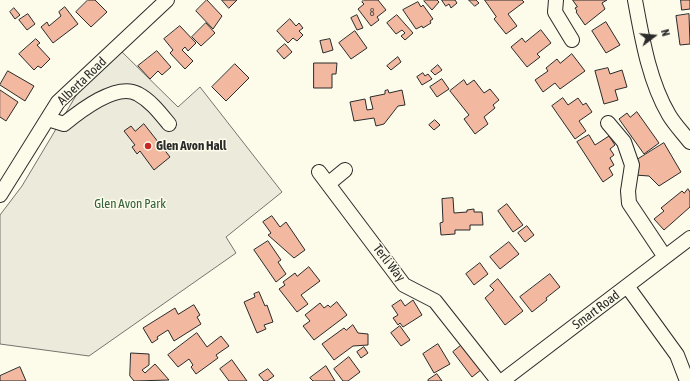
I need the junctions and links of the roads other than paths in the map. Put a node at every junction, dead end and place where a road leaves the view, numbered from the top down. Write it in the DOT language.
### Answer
graph roads {
  1 [pos="167,0"];
  2 [pos="556,0"];
  3 [pos="635,0"];
  4 [pos="572,40"];
  5 [pos="48,119"];
  6 [pos="608,123"];
  7 [pos="169,124"];
  8 [pos="690,142"];
  9 [pos="345,170"];
  10 [pos="320,172"];
  11 [pos="328,184"];
  12 [pos="0,195"];
  13 [pos="690,238"];
  14 [pos="665,257"];
  15 [pos="627,286"];
  16 [pos="498,381"];
  17 [pos="502,381"];
  18 [pos="687,381"];
  1 -- 5 [label="street, Alberta Road"];
  2 -- 4 [label="street"];
  3 -- 8 [label="street"];
  5 -- 7 [label="street"];
  5 -- 12 [label="street, Alberta Road"];
  6 -- 14 [label="street"];
  9 -- 11 [label="street"];
  10 -- 11 [label="street, Terli Way"];
  11 -- 16 [label="street, Terli Way"];
  13 -- 14 [label="street, Smart Road"];
  14 -- 15 [label="street, Smart Road"];
  15 -- 17 [label="street, Smart Road"];
  15 -- 18 [label="street"];
}
